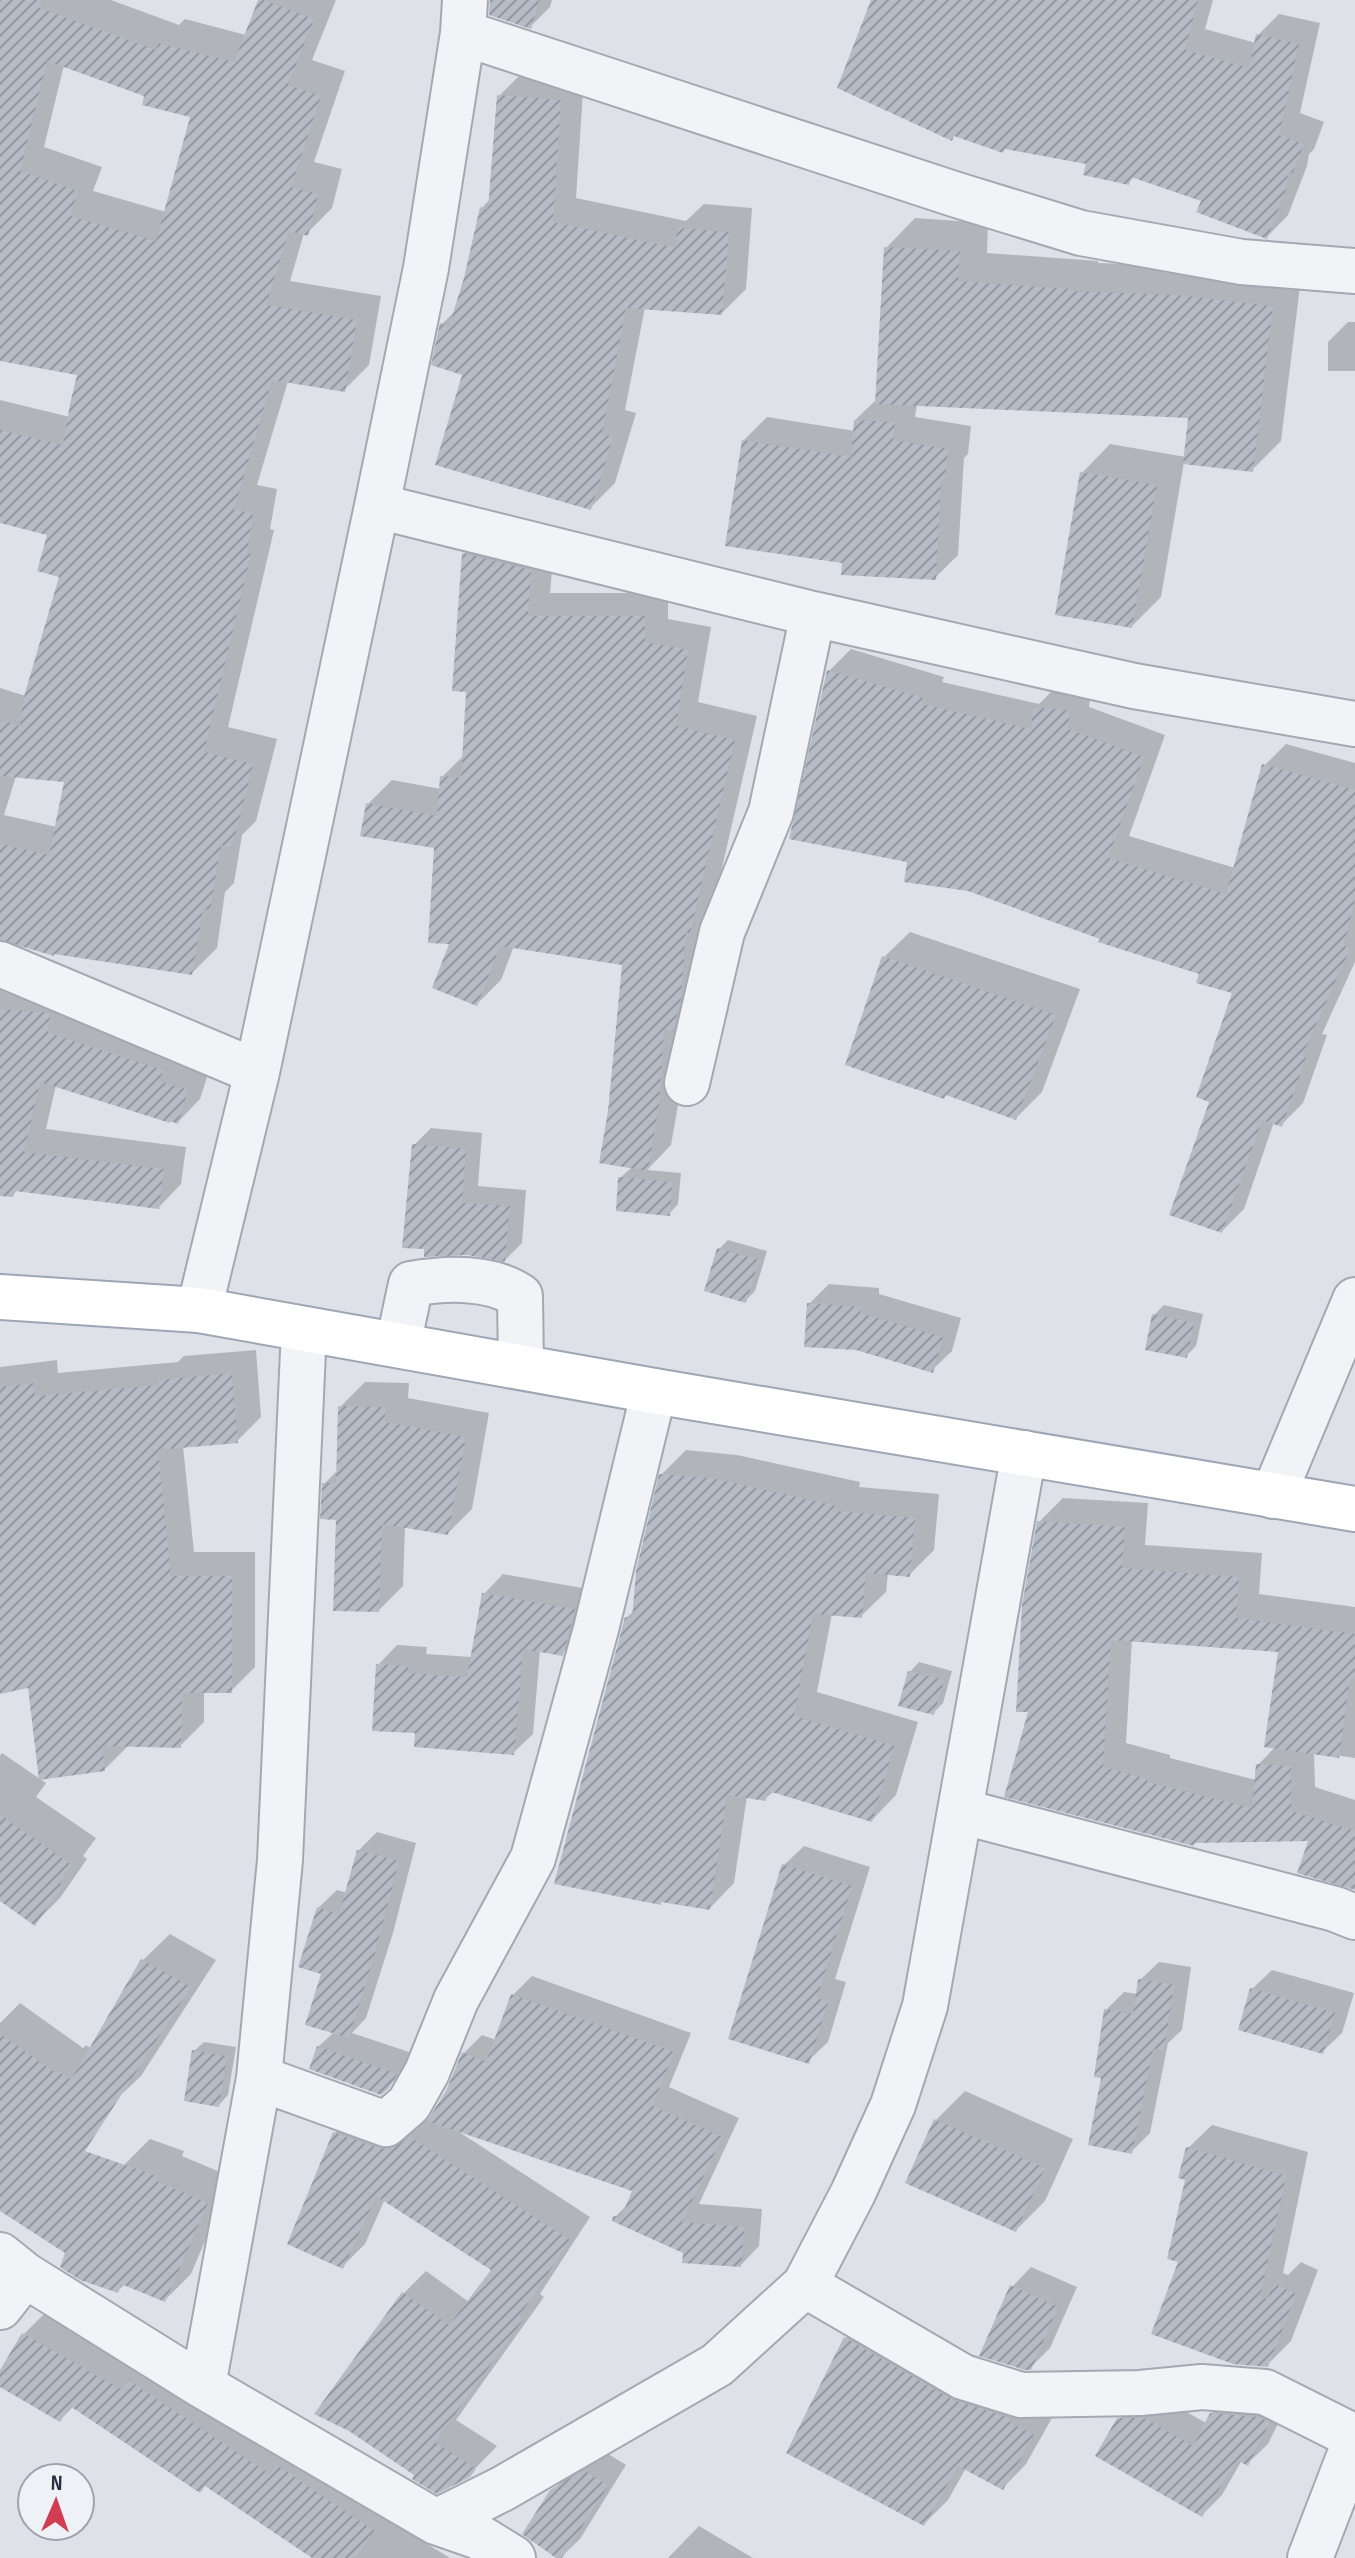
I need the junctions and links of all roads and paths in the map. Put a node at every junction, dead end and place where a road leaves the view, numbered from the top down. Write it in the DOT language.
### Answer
graph roads {
  1 [pos="464,16"];
  2 [pos="1355,271"];
  3 [pos="377,506"];
  4 [pos="813,614"];
  5 [pos="1355,724"];
  6 [pos="0,964"];
  7 [pos="257,1072"];
  8 [pos="687,1083"];
  9 [pos="0,1297"];
  10 [pos="1355,1300"];
  11 [pos="199,1310"];
  12 [pos="304,1329"];
  13 [pos="398,1345"];
  14 [pos="521,1367"];
  15 [pos="654,1391"];
  16 [pos="1024,1453"];
  17 [pos="1273,1496"];
  18 [pos="1355,1509"];
  19 [pos="960,1811"];
  20 [pos="1355,1917"];
  21 [pos="259,2078"];
  22 [pos="8,2279"];
  23 [pos="805,2285"];
  24 [pos="203,2386"];
  25 [pos="1355,2439"];
  26 [pos="502,2489"];
  27 [pos="436,2522"];
  28 [pos="496,2548"];
  29 [pos="1310,2558"];
  1 -- 2 [label="street"];
  1 -- 3 [label="street"];
  3 -- 4 [label="street"];
  3 -- 7 [label="street"];
  4 -- 5 [label="street"];
  4 -- 8 [label="street"];
  6 -- 7 [label="street"];
  7 -- 11 [label="street"];
  9 -- 11 [label="main road"];
  10 -- 17 [label="street"];
  11 -- 12 [label="main road"];
  12 -- 13 [label="main road"];
  12 -- 21 [label="street"];
  13 -- 14 [label="main road"];
  13 -- 14 [label="street"];
  14 -- 15 [label="main road"];
  15 -- 16 [label="main road"];
  15 -- 21 [label="street"];
  16 -- 17 [label="main road"];
  16 -- 19 [label="street"];
  17 -- 18 [label="main road"];
  19 -- 20 [label="street"];
  19 -- 23 [label="street"];
  21 -- 24 [label="street"];
  22 -- 24 [label="street"];
  23 -- 25 [label="street"];
  23 -- 26 [label="street"];
  24 -- 27 [label="street"];
  25 -- 29 [label="street"];
  26 -- 27 [label="street"];
  26 -- 28 [label="street"];
  27 -- 28 [label="street"];
}
